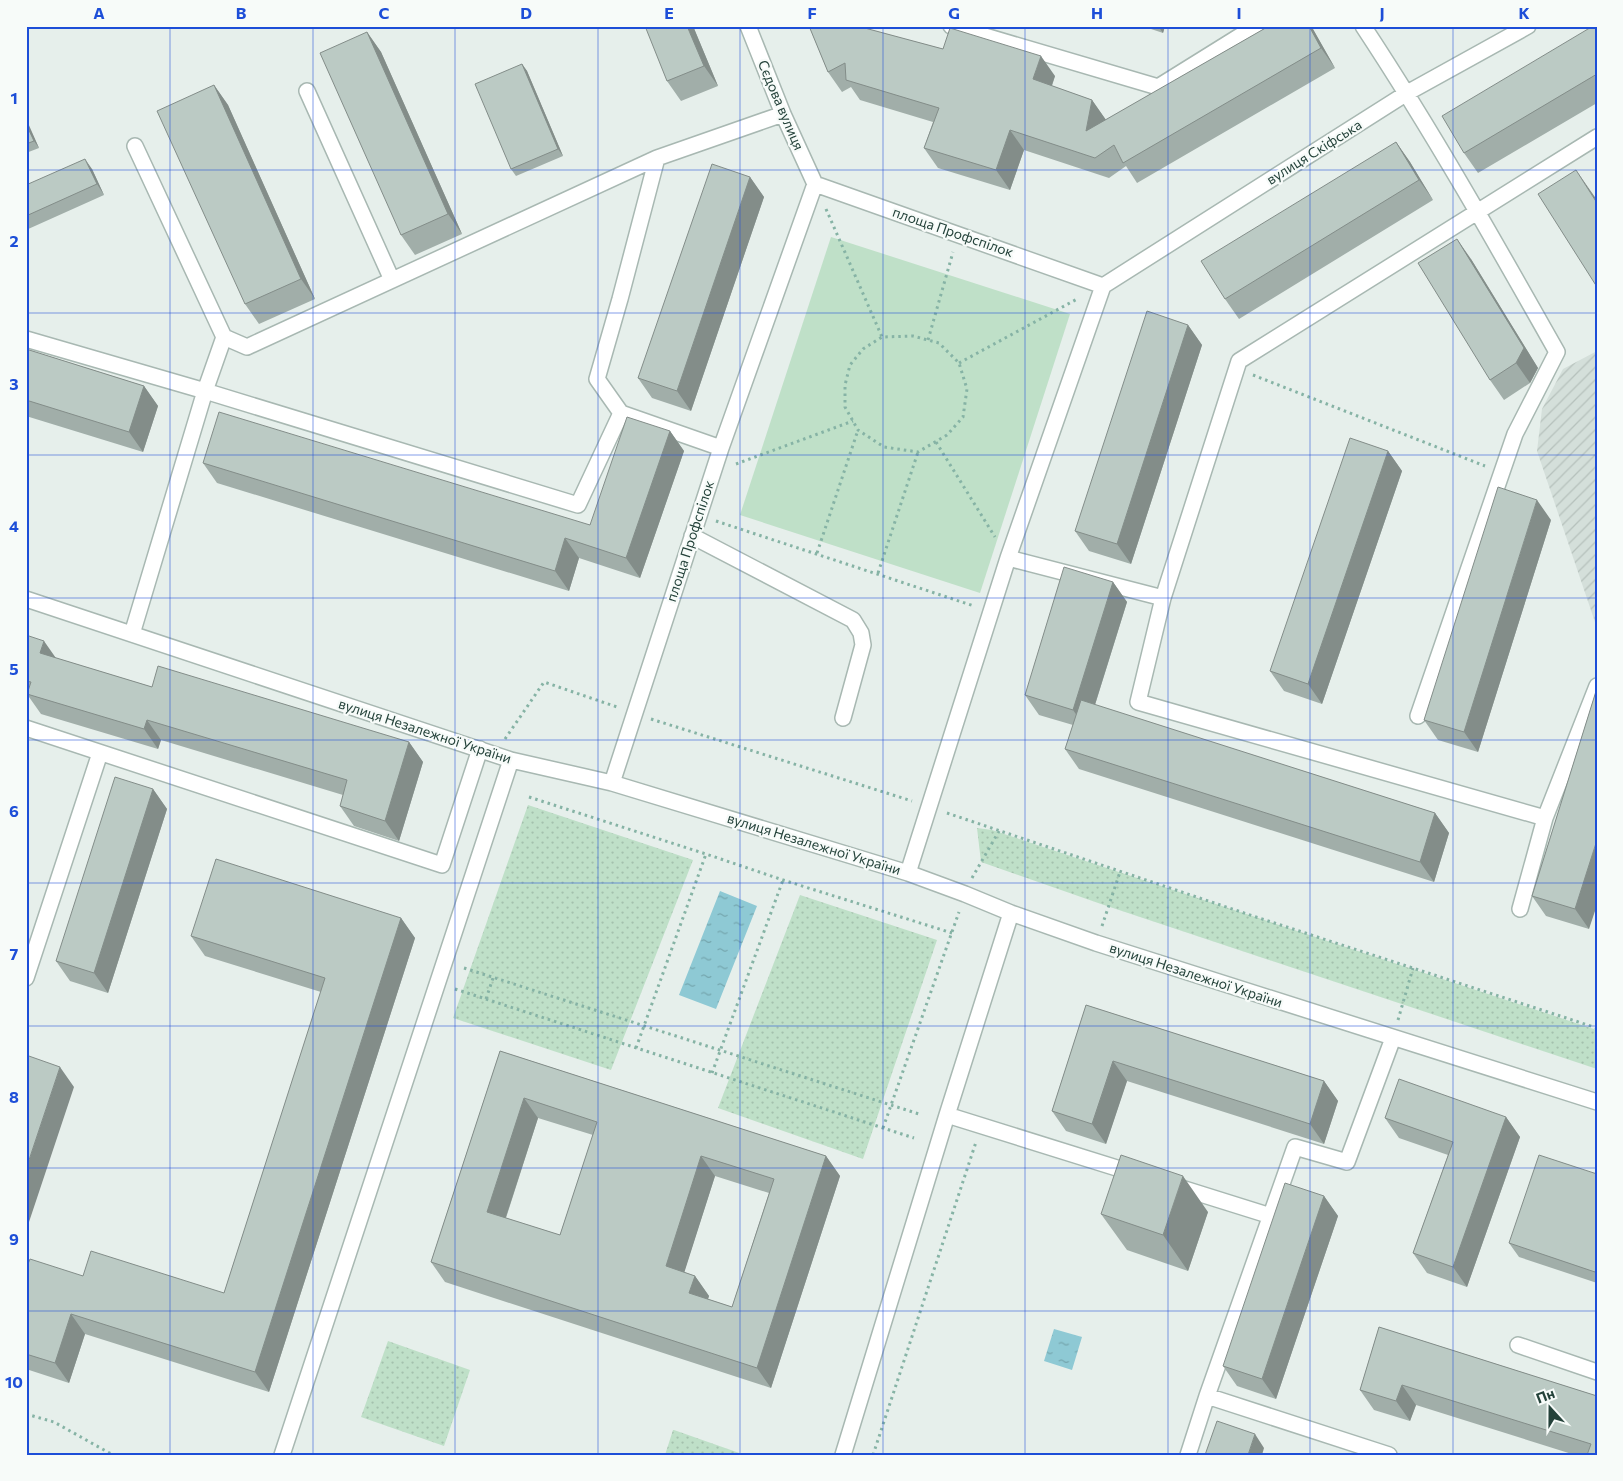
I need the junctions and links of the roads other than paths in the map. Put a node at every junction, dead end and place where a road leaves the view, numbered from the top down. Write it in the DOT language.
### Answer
graph roads {
  1 [pos="748,26"];
  2 [pos="951,26"];
  3 [pos="1256,26"];
  4 [pos="1364,26"];
  5 [pos="1528,26"];
  6 [pos="307,90"];
  7 [pos="1407,93"];
  8 [pos="783,114"];
  9 [pos="1597,137"];
  10 [pos="135,146"];
  11 [pos="656,158"];
  12 [pos="815,184"];
  13 [pos="1478,212"];
  14 [pos="392,280"];
  15 [pos="1103,286"];
  16 [pos="224,337"];
  17 [pos="26,339"];
  18 [pos="206,391"];
  19 [pos="621,413"];
  20 [pos="721,448"];
  21 [pos="692,536"];
  22 [pos="1008,558"];
  23 [pos="1163,598"];
  24 [pos="26,599"];
  25 [pos="132,634"];
  26 [pos="1597,686"];
  27 [pos="1418,716"];
  28 [pos="843,718"];
  29 [pos="26,728"];
  30 [pos="480,749"];
  31 [pos="100,753"];
  32 [pos="511,760"];
  33 [pos="612,783"];
  34 [pos="1545,818"];
  35 [pos="908,873"];
  36 [pos="1520,909"];
  37 [pos="1011,913"];
  38 [pos="26,978"];
  39 [pos="1393,1038"];
  40 [pos="1597,1102"];
  41 [pos="947,1115"];
  42 [pos="1271,1216"];
  43 [pos="1518,1344"];
  44 [pos="1597,1372"];
  45 [pos="1207,1396"];
  46 [pos="282,1455"];
  47 [pos="842,1455"];
  48 [pos="1188,1455"];
  49 [pos="1389,1455"];
  1 -- 8 [label="street, Сєдова вулиця"];
  2 -- 3 [label="street"];
  4 -- 7 [label="street"];
  5 -- 7 [label="street, вулиця Скіфська"];
  6 -- 14 [label="street"];
  7 -- 13 [label="street"];
  7 -- 15 [label="street, вулиця Скіфська"];
  8 -- 11 [label="street"];
  8 -- 12 [label="street, Сєдова вулиця"];
  9 -- 13 [label="street"];
  10 -- 16 [label="street"];
  11 -- 14 [label="street"];
  11 -- 19 [label="street"];
  12 -- 15 [label="street, площа Профспілок"];
  12 -- 20 [label="street, площа Профспілок"];
  13 -- 23 [label="street"];
  13 -- 27 [label="street"];
  14 -- 16 [label="street"];
  15 -- 22 [label="street"];
  16 -- 18 [label="street"];
  17 -- 18 [label="street"];
  18 -- 19 [label="street"];
  18 -- 25 [label="street"];
  19 -- 20 [label="street"];
  20 -- 21 [label="street, площа Профспілок"];
  21 -- 28 [label="street"];
  21 -- 33 [label="street, площа Профспілок"];
  22 -- 23 [label="street"];
  22 -- 35 [label="street"];
  23 -- 34 [label="street"];
  24 -- 25 [label="street, вулиця Незалежної України"];
  25 -- 30 [label="street, вулиця Незалежної України"];
  26 -- 34 [label="street"];
  29 -- 31 [label="street"];
  30 -- 31 [label="street"];
  30 -- 32 [label="street, вулиця Незалежної України"];
  31 -- 38 [label="street"];
  32 -- 33 [label="street, вулиця Незалежної України"];
  32 -- 46 [label="street"];
  33 -- 35 [label="street, вулиця Незалежної України"];
  34 -- 36 [label="street"];
  35 -- 37 [label="street, вулиця Незалежної України"];
  37 -- 39 [label="street, вулиця Незалежної України"];
  37 -- 41 [label="street"];
  39 -- 40 [label="street, вулиця Незалежної України"];
  39 -- 42 [label="street"];
  41 -- 42 [label="street"];
  41 -- 47 [label="street"];
  42 -- 45 [label="street"];
  43 -- 44 [label="street"];
  45 -- 48 [label="street"];
  45 -- 49 [label="street"];
}
